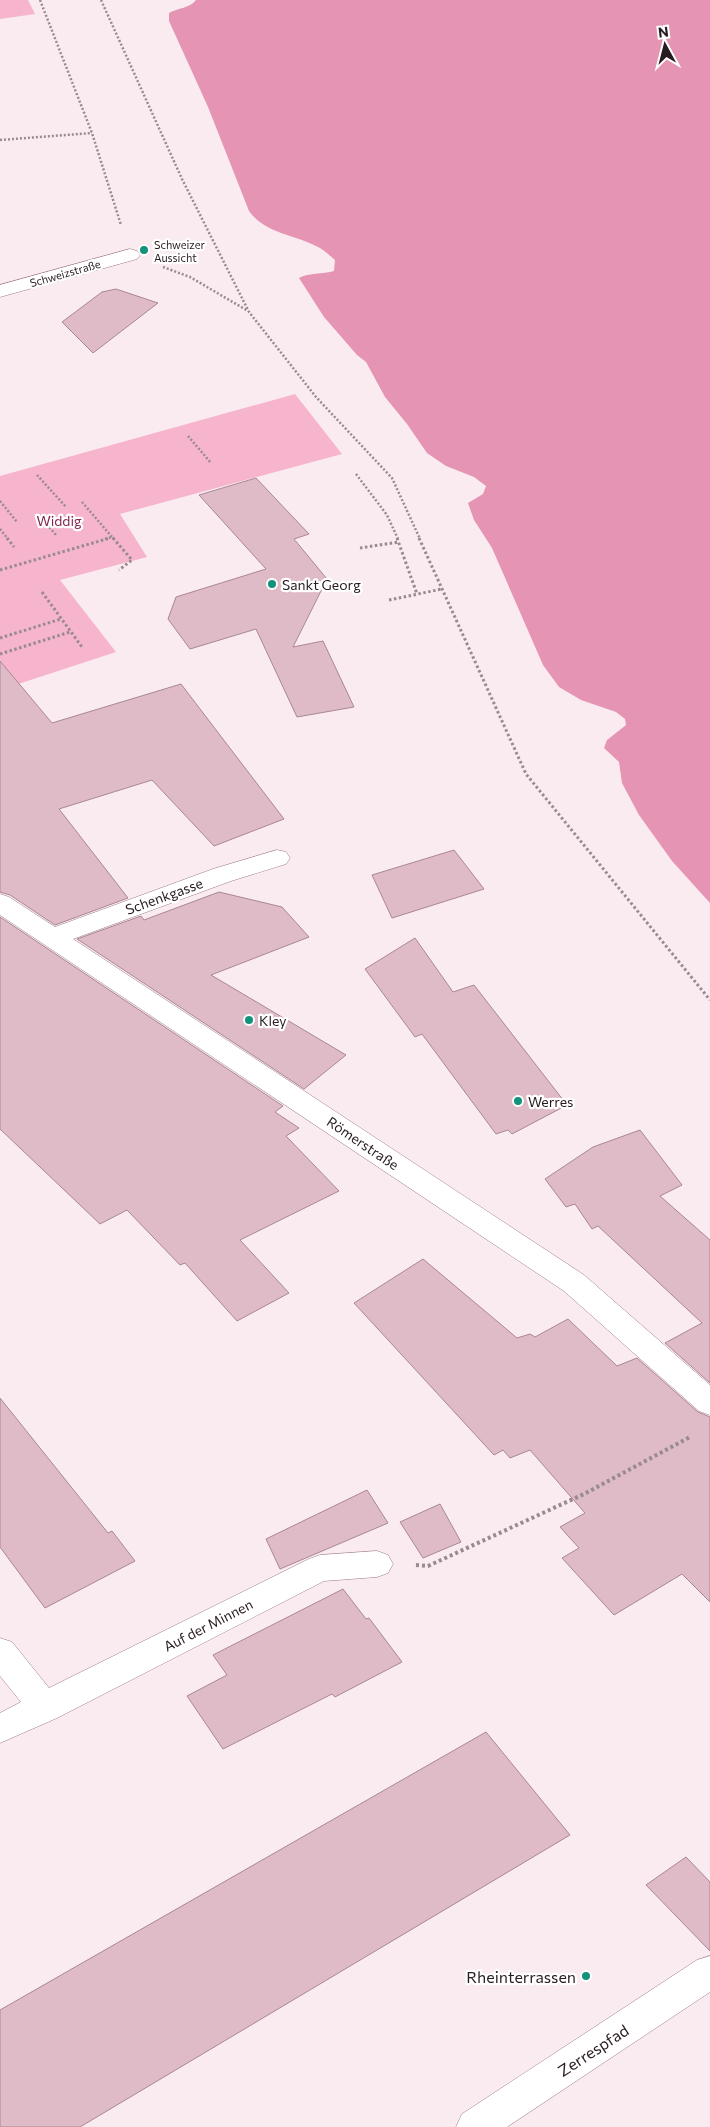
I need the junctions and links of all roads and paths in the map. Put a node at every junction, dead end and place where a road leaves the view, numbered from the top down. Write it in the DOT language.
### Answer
graph roads {
  1 [pos="40,0"];
  2 [pos="101,0"];
  3 [pos="92,132"];
  4 [pos="0,140"];
  5 [pos="130,255"];
  6 [pos="0,291"];
  7 [pos="249,312"];
  8 [pos="188,436"];
  9 [pos="212,463"];
  10 [pos="356,474"];
  11 [pos="37,475"];
  12 [pos="0,501"];
  13 [pos="82,502"];
  14 [pos="66,507"];
  15 [pos="39,515"];
  16 [pos="17,522"];
  17 [pos="0,529"];
  18 [pos="56,536"];
  19 [pos="112,537"];
  20 [pos="399,542"];
  21 [pos="14,547"];
  22 [pos="360,548"];
  23 [pos="0,570"];
  24 [pos="119,570"];
  25 [pos="442,589"];
  26 [pos="42,592"];
  27 [pos="418,594"];
  28 [pos="389,600"];
  29 [pos="61,620"];
  30 [pos="70,632"];
  31 [pos="0,638"];
  32 [pos="82,647"];
  33 [pos="0,654"];
  34 [pos="277,858"];
  35 [pos="0,903"];
  36 [pos="53,937"];
  37 [pos="710,1000"];
  38 [pos="710,1403"];
  39 [pos="693,1436"];
  40 [pos="376,1564"];
  41 [pos="0,1652"];
  42 [pos="45,1708"];
  43 [pos="0,1729"];
  44 [pos="710,1972"];
  45 [pos="475,2127"];
  1 -- 3 [label="path"];
  2 -- 7 [label="path"];
  3 -- 4 [label="path"];
  3 -- 5 [label="path"];
  5 -- 6 [label="street, Schweizstraße"];
  5 -- 7 [label="path"];
  7 -- 25 [label="path"];
  8 -- 9 [label="path"];
  10 -- 20 [label="path"];
  11 -- 14 [label="path"];
  12 -- 16 [label="path"];
  13 -- 19 [label="path"];
  15 -- 18 [label="path"];
  17 -- 21 [label="path"];
  19 -- 23 [label="path"];
  19 -- 24 [label="path"];
  20 -- 22 [label="path"];
  20 -- 27 [label="path"];
  25 -- 27 [label="path"];
  25 -- 37 [label="path"];
  26 -- 29 [label="path"];
  27 -- 28 [label="path"];
  29 -- 30 [label="path"];
  29 -- 31 [label="path"];
  30 -- 32 [label="path"];
  30 -- 33 [label="path"];
  34 -- 36 [label="street, Schenkgasse"];
  35 -- 36 [label="street, Römerstraße"];
  36 -- 38 [label="street, Römerstraße"];
  39 -- 40 [label="path"];
  40 -- 42 [label="street, Auf der Minnen"];
  41 -- 42 [label="street"];
  42 -- 43 [label="street, Auf der Minnen"];
  44 -- 45 [label="street, Zerrespfad"];
}
